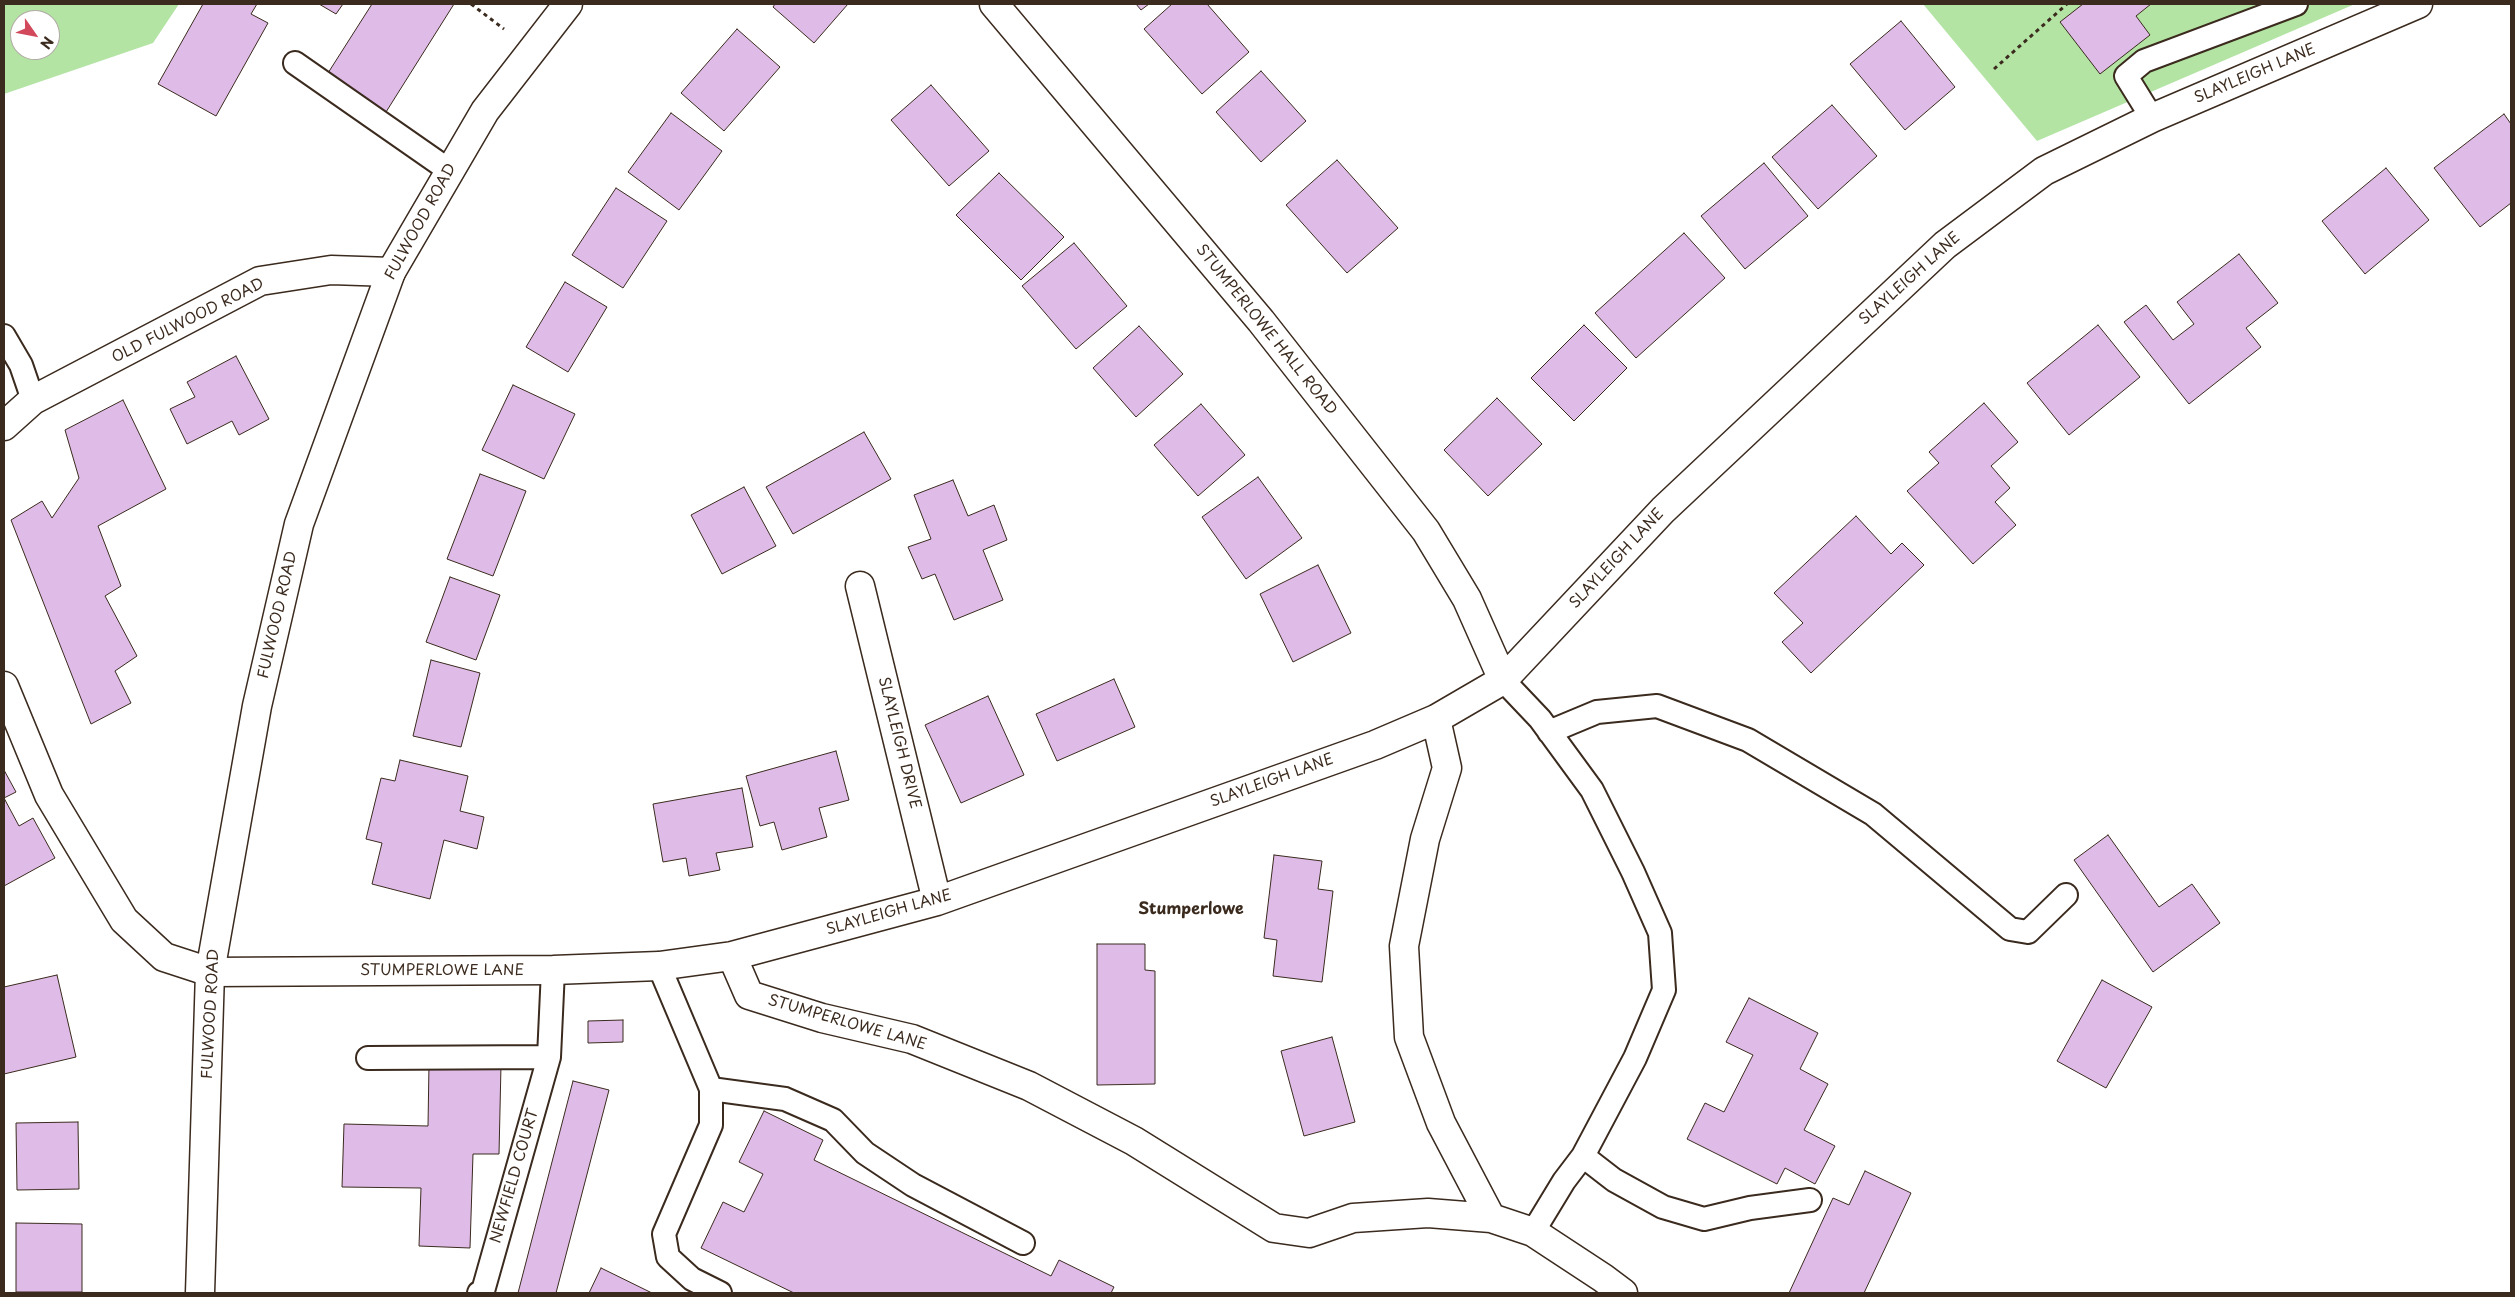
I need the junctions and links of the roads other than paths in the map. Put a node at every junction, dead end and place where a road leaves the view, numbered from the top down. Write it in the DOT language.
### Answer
graph roads {
  1 [pos="568,4"];
  2 [pos="994,4"];
  3 [pos="2296,4"];
  4 [pos="2417,4"];
  5 [pos="295,63"];
  6 [pos="2152,118"];
  7 [pos="450,171"];
  8 [pos="391,272"];
  9 [pos="4,336"];
  10 [pos="33,400"];
  11 [pos="4,426"];
  12 [pos="860,586"];
  13 [pos="1503,680"];
  14 [pos="4,686"];
  15 [pos="1436,718"];
  16 [pos="1549,732"];
  17 [pos="2066,895"];
  18 [pos="937,901"];
  19 [pos="732,956"];
  20 [pos="659,966"];
  21 [pos="553,970"];
  22 [pos="210,972"];
  23 [pos="549,1056"];
  24 [pos="368,1058"];
  25 [pos="711,1089"];
  26 [pos="1583,1156"];
  27 [pos="1810,1200"];
  28 [pos="1491,1218"];
  29 [pos="1533,1232"];
  30 [pos="1023,1243"];
  31 [pos="200,1293"];
  32 [pos="479,1293"];
  33 [pos="720,1293"];
  34 [pos="1623,1293"];
  1 -- 7 [label="street, FULWOOD ROAD"];
  2 -- 13 [label="street, STUMPERLOWE HALL ROAD"];
  3 -- 6 [label="lane"];
  4 -- 6 [label="street, SLAYLEIGH LANE"];
  5 -- 7 [label="lane"];
  6 -- 13 [label="street, SLAYLEIGH LANE"];
  7 -- 8 [label="street, FULWOOD ROAD"];
  8 -- 10 [label="street, OLD FULWOOD ROAD"];
  8 -- 22 [label="street, FULWOOD ROAD"];
  9 -- 10 [label="lane"];
  10 -- 11 [label="street, OLD FULWOOD ROAD"];
  12 -- 18 [label="street, SLAYLEIGH DRIVE"];
  13 -- 15 [label="street, SLAYLEIGH LANE"];
  13 -- 16 [label="lane"];
  14 -- 22 [label="street"];
  15 -- 18 [label="street, SLAYLEIGH LANE"];
  15 -- 28 [label="street"];
  16 -- 17 [label="lane"];
  16 -- 26 [label="lane"];
  18 -- 19 [label="street, SLAYLEIGH LANE"];
  19 -- 20 [label="street, STUMPERLOWE LANE"];
  19 -- 28 [label="street, STUMPERLOWE LANE"];
  20 -- 21 [label="street, STUMPERLOWE LANE"];
  20 -- 25 [label="lane"];
  21 -- 22 [label="street, STUMPERLOWE LANE"];
  21 -- 23 [label="lane, NEWFIELD COURT"];
  22 -- 31 [label="street, FULWOOD ROAD"];
  23 -- 24 [label="lane"];
  23 -- 32 [label="lane, NEWFIELD COURT"];
  25 -- 30 [label="lane"];
  25 -- 33 [label="lane"];
  26 -- 27 [label="lane"];
  26 -- 29 [label="lane"];
  28 -- 29 [label="street"];
  29 -- 34 [label="street"];
}
